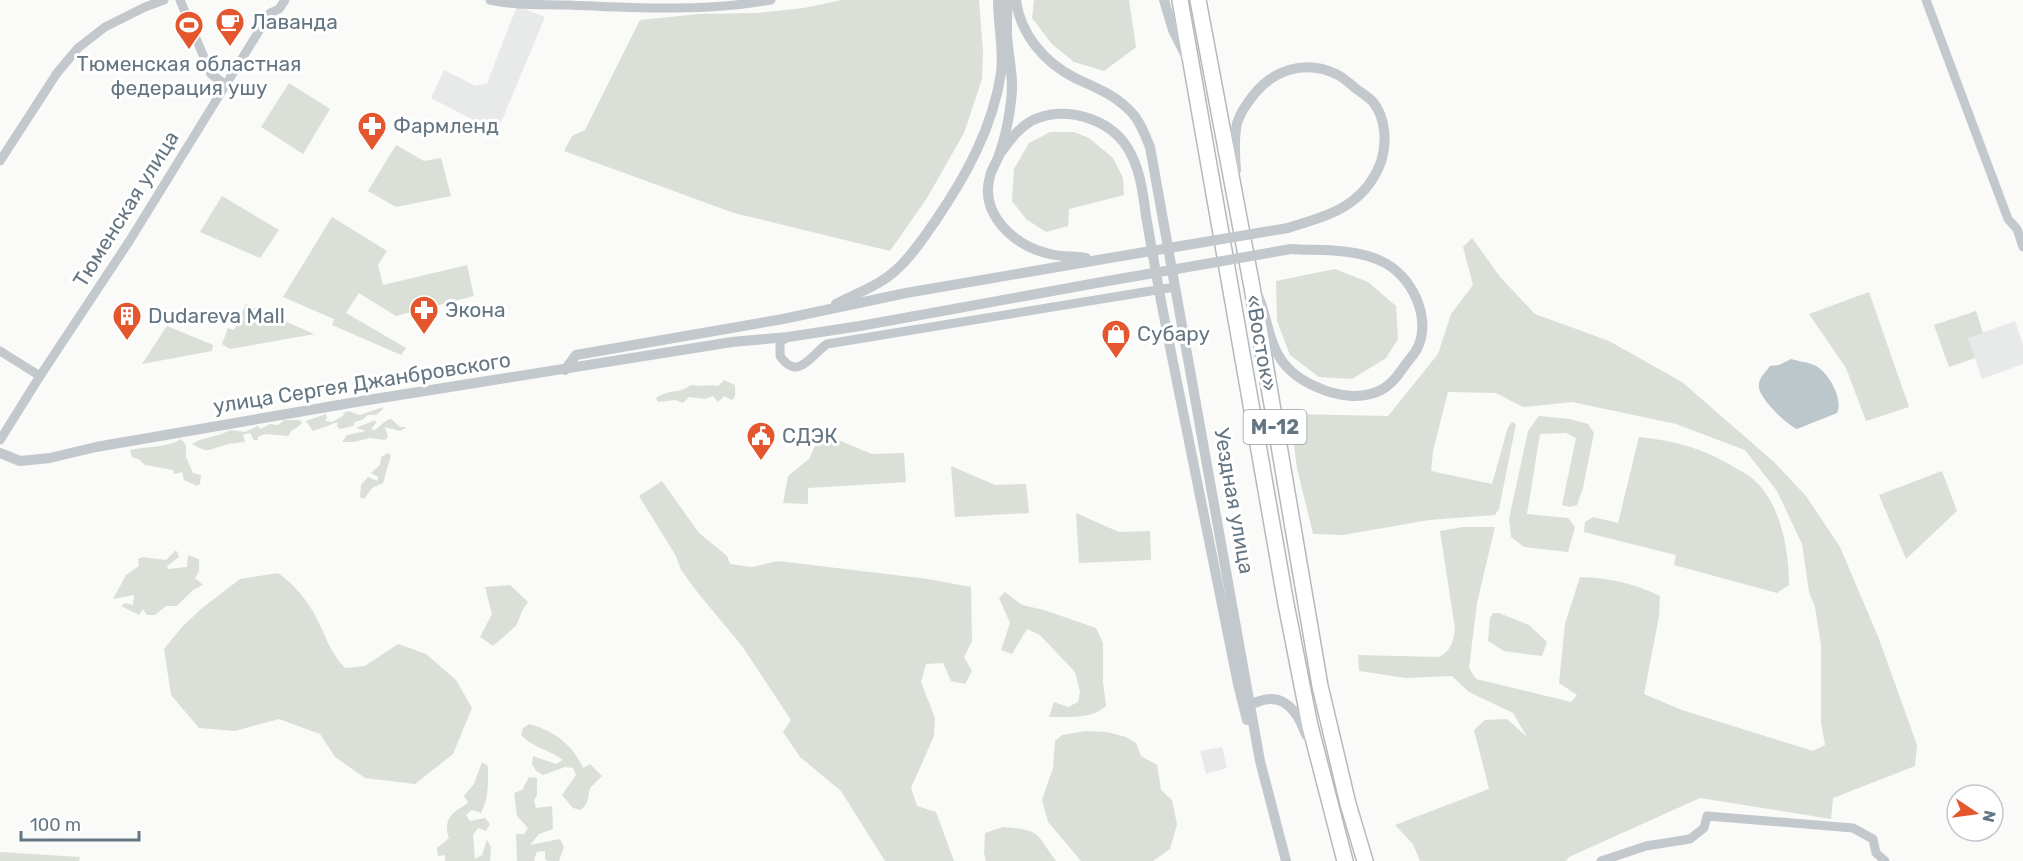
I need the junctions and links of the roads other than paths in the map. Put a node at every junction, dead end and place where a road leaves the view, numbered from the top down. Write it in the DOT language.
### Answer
graph roads {
  1 [pos="164,0"];
  2 [pos="180,0"];
  3 [pos="285,0"];
  4 [pos="490,0"];
  5 [pos="771,0"];
  6 [pos="996,0"];
  7 [pos="1008,0"];
  8 [pos="1016,0"];
  9 [pos="1164,0"];
  10 [pos="1180,0"];
  11 [pos="1198,0"];
  12 [pos="1926,0"];
  13 [pos="542,2"];
  14 [pos="998,14"];
  15 [pos="1008,44"];
  16 [pos="1191,67"];
  17 [pos="226,85"];
  18 [pos="999,154"];
  19 [pos="0,161"];
  20 [pos="1235,201"];
  21 [pos="2023,247"];
  22 [pos="1098,260"];
  23 [pos="1175,287"];
  24 [pos="1251,287"];
  25 [pos="1159,290"];
  26 [pos="819,312"];
  27 [pos="788,337"];
  28 [pos="757,340"];
  29 [pos="779,349"];
  30 [pos="0,351"];
  31 [pos="565,370"];
  32 [pos="40,376"];
  33 [pos="0,440"];
  34 [pos="0,453"];
  35 [pos="1247,704"];
  36 [pos="1326,792"];
  37 [pos="1286,861"];
  38 [pos="1345,861"];
  39 [pos="1365,861"];
  40 [pos="1601,861"];
  41 [pos="1885,861"];
  1 -- 19 [label="street"];
  2 -- 17 [label="street"];
  3 -- 17 [label="street, Тюменская улица"];
  4 -- 13 [label="street"];
  5 -- 13 [label="street"];
  6 -- 14 [label="street"];
  7 -- 15 [label="street"];
  8 -- 23 [label="street, Уездная улица"];
  9 -- 16 [label="street"];
  10 -- 16 [label="highway, «Восток»"];
  11 -- 20 [label="highway, «Восток» / М-12"];
  12 -- 21 [label="street"];
  14 -- 15 [label="street"];
  14 -- 26 [label="street"];
  15 -- 18 [label="street"];
  16 -- 36 [label="highway, «Восток» / М-12"];
  17 -- 32 [label="street, Тюменская улица"];
  18 -- 22 [label="street"];
  18 -- 25 [label="street, Уездная улица"];
  20 -- 22 [label="street, bridge"];
  20 -- 24 [label="highway, «Восток» / М-12"];
  22 -- 26 [label="street"];
  23 -- 25 [label="street"];
  23 -- 35 [label="street, Уездная улица"];
  24 -- 27 [label="street, улица Сергея Джанбровского, bridge"];
  24 -- 39 [label="highway, «Восток» / М-12"];
  25 -- 29 [label="street"];
  25 -- 35 [label="street, Уездная улица"];
  26 -- 31 [label="street"];
  27 -- 28 [label="street, улица Сергея Джанбровского"];
  27 -- 29 [label="street"];
  28 -- 29 [label="street"];
  28 -- 31 [label="street, улица Сергея Джанбровского"];
  30 -- 32 [label="street"];
  31 -- 34 [label="street, улица Сергея Джанбровского"];
  32 -- 33 [label="street, Тюменская улица"];
  35 -- 36 [label="street"];
  35 -- 37 [label="street, Уездная улица"];
  36 -- 38 [label="highway, «Восток» / М-12"];
  40 -- 41 [label="street"];
}
